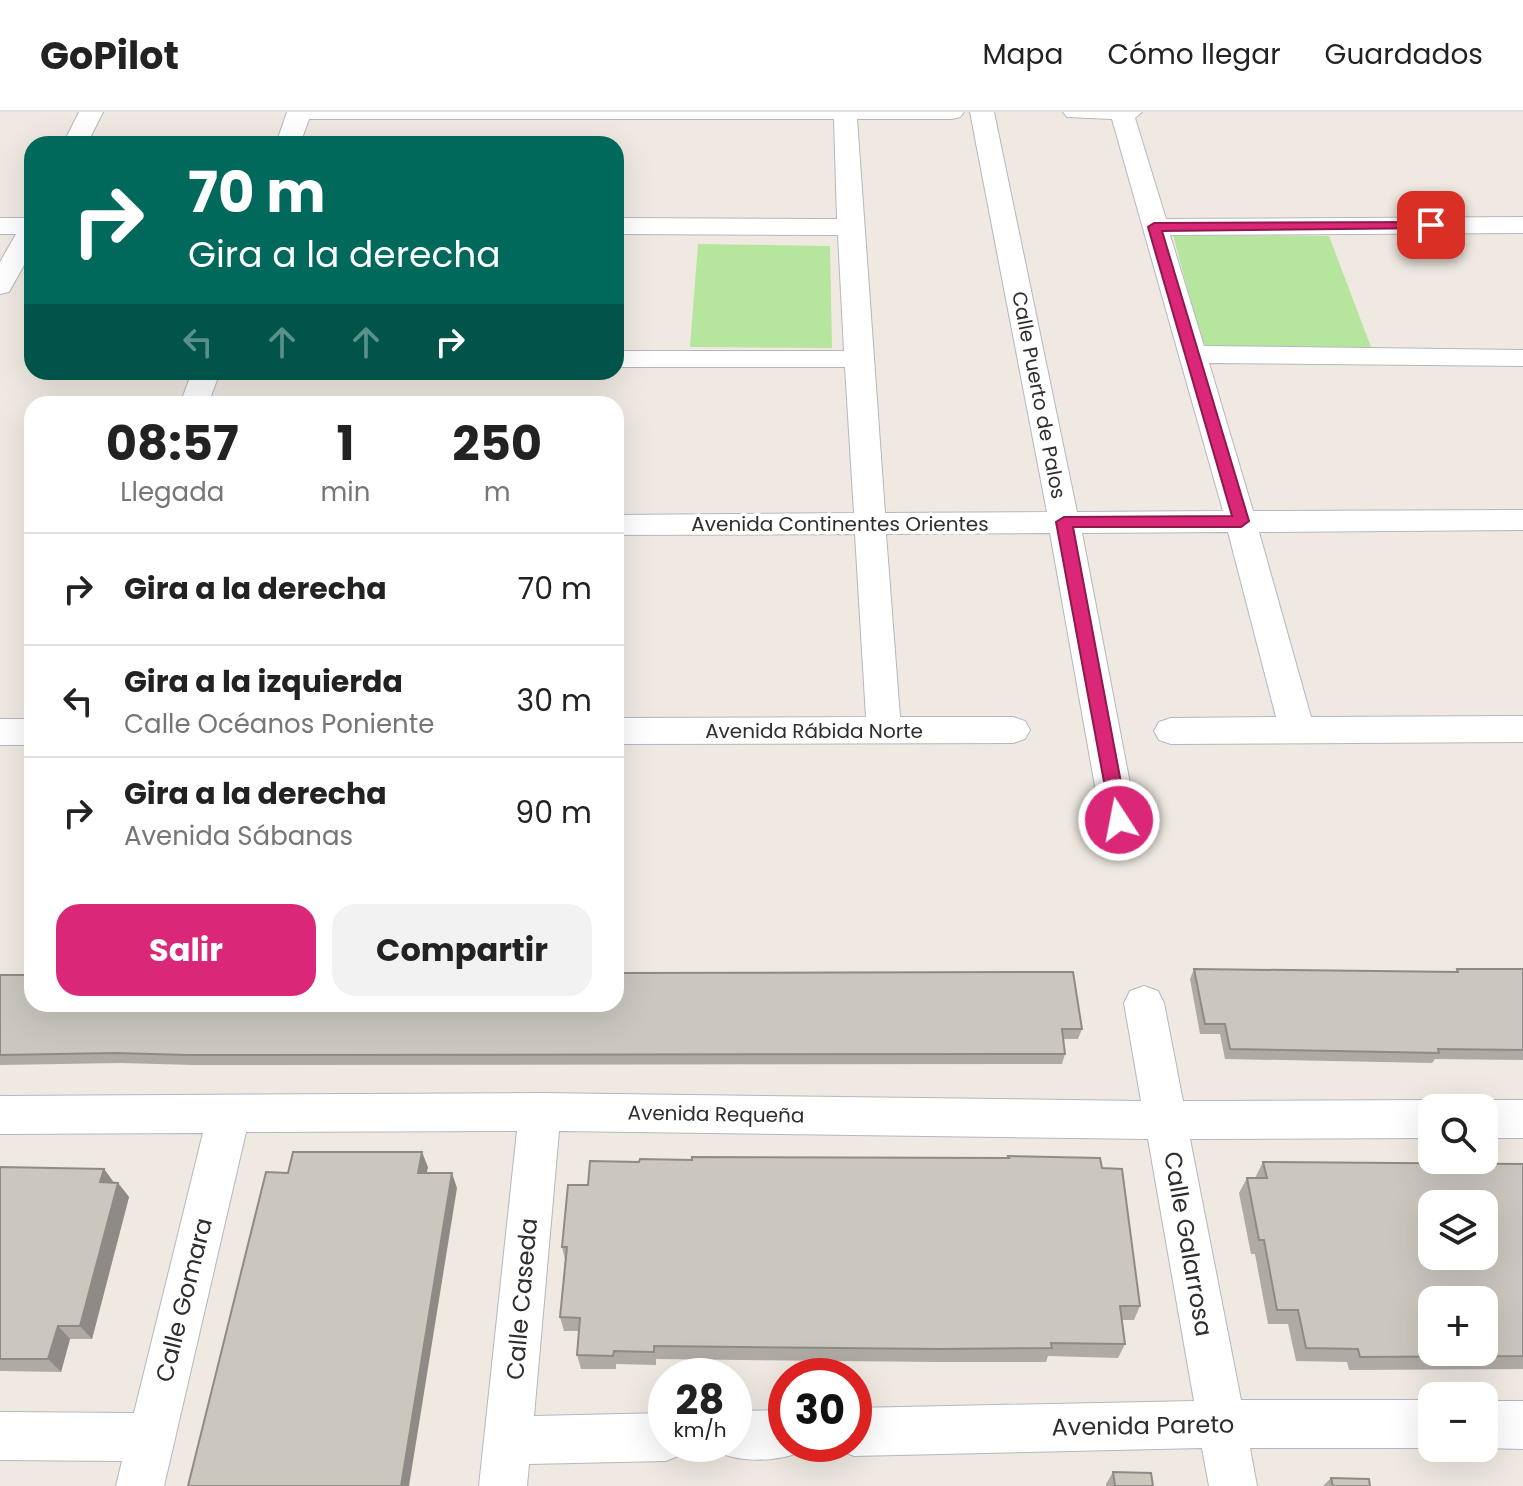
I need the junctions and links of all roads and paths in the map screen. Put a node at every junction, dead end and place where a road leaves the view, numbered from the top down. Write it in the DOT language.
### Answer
graph roads {
  1 [pos="91,112"];
  2 [pos="300,112"];
  3 [pos="845,112"];
  4 [pos="952,112"];
  5 [pos="982,112"];
  6 [pos="1075,112"];
  7 [pos="1122,112"];
  8 [pos="1130,112"];
  9 [pos="79,136"];
  10 [pos="291,136"];
  11 [pos="1523,225"];
  12 [pos="0,226"];
  13 [pos="624,226"];
  14 [pos="24,227"];
  15 [pos="850,227"];
  16 [pos="1154,227"];
  17 [pos="24,242"];
  18 [pos="0,286"];
  19 [pos="1190,354"];
  20 [pos="1523,358"];
  21 [pos="624,359"];
  22 [pos="858,359"];
  23 [pos="1523,520"];
  24 [pos="1241,521"];
  25 [pos="1064,522"];
  26 [pos="624,525"];
  27 [pos="868,525"];
  28 [pos="1523,729"];
  29 [pos="1013,730"];
  30 [pos="624,731"];
  31 [pos="884,731"];
  32 [pos="1171,731"];
  33 [pos="1297,731"];
  34 [pos="0,732"];
  35 [pos="24,732"];
  36 [pos="1119,820"];
  37 [pos="1144,1003"];
  38 [pos="540,1112"];
  39 [pos="229,1114"];
  40 [pos="0,1115"];
  41 [pos="1418,1119"];
  42 [pos="1498,1119"];
  43 [pos="1523,1119"];
  44 [pos="1165,1120"];
  45 [pos="1221,1424"];
  46 [pos="1418,1424"];
  47 [pos="1498,1425"];
  48 [pos="1523,1425"];
  49 [pos="872,1432"];
  50 [pos="0,1436"];
  51 [pos="151,1437"];
  52 [pos="648,1440"];
  53 [pos="506,1463"];
  54 [pos="140,1486"];
  55 [pos="1233,1486"];
  1 -- 9 [label="street"];
  2 -- 3 [label="street"];
  2 -- 10 [label="street"];
  3 -- 4 [label="street"];
  3 -- 15 [label="street"];
  5 -- 25 [label="street, Calle Puerto de Palos"];
  6 -- 7 [label="street"];
  7 -- 8 [label="street"];
  7 -- 16 [label="street"];
  11 -- 16 [label="street"];
  12 -- 14 [label="street"];
  13 -- 15 [label="street"];
  15 -- 22 [label="street"];
  16 -- 19 [label="street"];
  17 -- 18 [label="street"];
  19 -- 20 [label="street"];
  19 -- 24 [label="street"];
  21 -- 22 [label="street"];
  22 -- 27 [label="street"];
  23 -- 24 [label="street, Avenida Continentes Orientes"];
  24 -- 25 [label="street, Avenida Continentes Orientes"];
  24 -- 33 [label="street"];
  25 -- 27 [label="street, Avenida Continentes Orientes"];
  25 -- 36 [label="street, Calle Puerto de Palos"];
  26 -- 27 [label="street, Avenida Continentes Orientes"];
  27 -- 31 [label="street"];
  28 -- 33 [label="street"];
  29 -- 31 [label="street, Avenida Rábida Norte"];
  30 -- 31 [label="street, Avenida Rábida Norte"];
  32 -- 33 [label="street"];
  34 -- 35 [label="street"];
  37 -- 44 [label="street, Calle Galarrosa"];
  38 -- 39 [label="street, Avenida Requeña"];
  38 -- 44 [label="street, Avenida Requeña"];
  38 -- 53 [label="street, Calle Caseda"];
  39 -- 40 [label="street, Avenida Requeña"];
  39 -- 51 [label="street, Calle Gomara"];
  41 -- 44 [label="street, Avenida Requeña"];
  42 -- 43 [label="street"];
  44 -- 45 [label="street, Calle Galarrosa"];
  45 -- 46 [label="street, Avenida Pareto"];
  45 -- 49 [label="street, Avenida Pareto"];
  45 -- 55 [label="street, Calle Galarrosa"];
  47 -- 48 [label="street"];
  50 -- 51 [label="street"];
  51 -- 54 [label="street, Calle Gomara"];
  52 -- 53 [label="street"];
}
